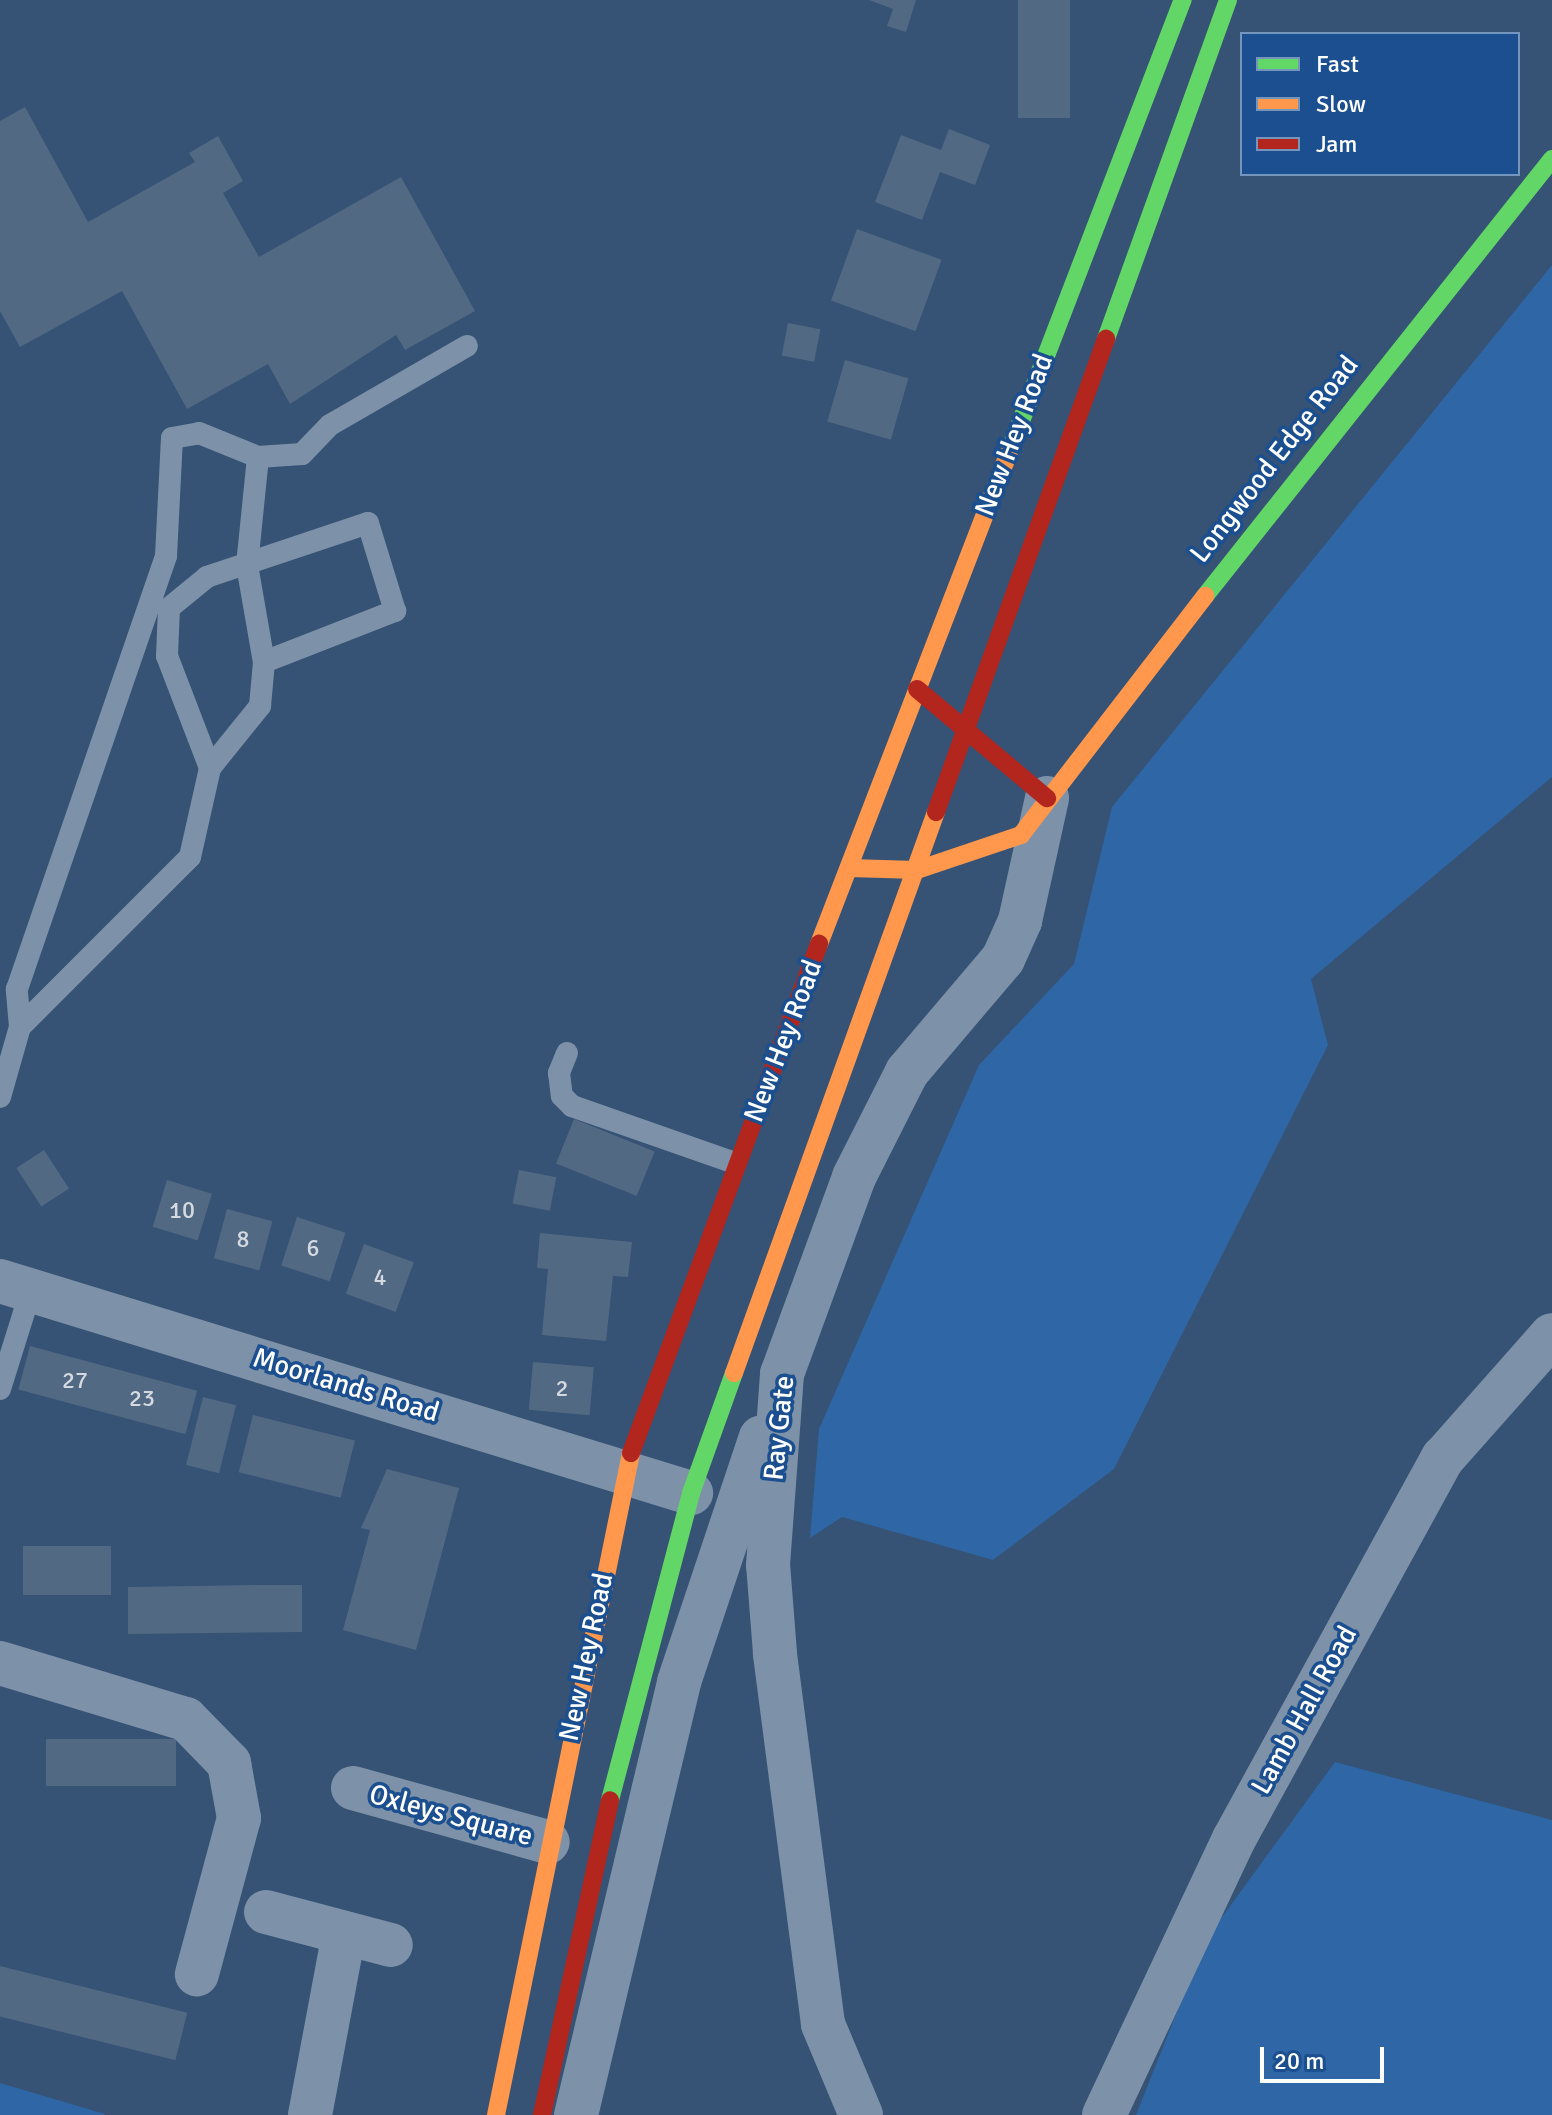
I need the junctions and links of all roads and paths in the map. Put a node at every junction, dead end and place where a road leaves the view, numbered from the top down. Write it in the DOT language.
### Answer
graph roads {
  1 [pos="1207,3"];
  2 [pos="1552,159"];
  3 [pos="467,346"];
  4 [pos="258,457"];
  5 [pos="247,565"];
  6 [pos="264,662"];
  7 [pos="917,689"];
  8 [pos="970,728"];
  9 [pos="210,768"];
  10 [pos="1047,798"];
  11 [pos="849,868"];
  12 [pos="917,870"];
  13 [pos="20,1027"];
  14 [pos="567,1053"];
  15 [pos="0,1097"];
  16 [pos="735,1163"];
  17 [pos="16,1285"];
  18 [pos="1552,1335"];
  19 [pos="782,1374"];
  20 [pos="0,1389"];
  21 [pos="624,1474"];
  22 [pos="691,1493"];
  23 [pos="0,1663"];
  24 [pos="353,1788"];
  25 [pos="548,1842"];
  26 [pos="266,1912"];
  27 [pos="344,1933"];
  28 [pos="391,1945"];
  29 [pos="197,1974"];
  30 [pos="310,2115"];
  31 [pos="496,2115"];
  32 [pos="542,2115"];
  33 [pos="576,2115"];
  34 [pos="861,2115"];
  35 [pos="1104,2115"];
  1 -- 7 [label="main road, New Hey Road"];
  1 -- 8 [label="main road, New Hey Road"];
  2 -- 10 [label="main road, Longwood Edge Road"];
  3 -- 4 [label="lane"];
  4 -- 5 [label="lane"];
  4 -- 13 [label="lane"];
  5 -- 6 [label="lane"];
  5 -- 6 [label="lane"];
  5 -- 9 [label="lane"];
  6 -- 9 [label="lane"];
  7 -- 8 [label="main road"];
  7 -- 11 [label="main road, New Hey Road"];
  8 -- 10 [label="main road"];
  8 -- 12 [label="main road, New Hey Road"];
  9 -- 13 [label="lane"];
  10 -- 12 [label="main road, Longwood Edge Road"];
  10 -- 19 [label="street, Ray Gate"];
  11 -- 12 [label="main road, Longwood Edge Road"];
  11 -- 16 [label="main road, New Hey Road"];
  12 -- 22 [label="main road, New Hey Road"];
  13 -- 15 [label="lane"];
  14 -- 16 [label="lane"];
  16 -- 21 [label="main road, New Hey Road"];
  17 -- 20 [label="lane"];
  17 -- 21 [label="street, Moorlands Road"];
  18 -- 35 [label="street, Lamb Hall Road"];
  19 -- 33 [label="street"];
  19 -- 34 [label="street, Ray Gate"];
  21 -- 22 [label="street, Moorlands Road"];
  21 -- 25 [label="main road, New Hey Road"];
  22 -- 32 [label="main road, New Hey Road"];
  23 -- 29 [label="street"];
  24 -- 25 [label="street, Oxleys Square"];
  25 -- 31 [label="main road, New Hey Road"];
  26 -- 27 [label="street"];
  27 -- 28 [label="street"];
  27 -- 30 [label="street"];
}
